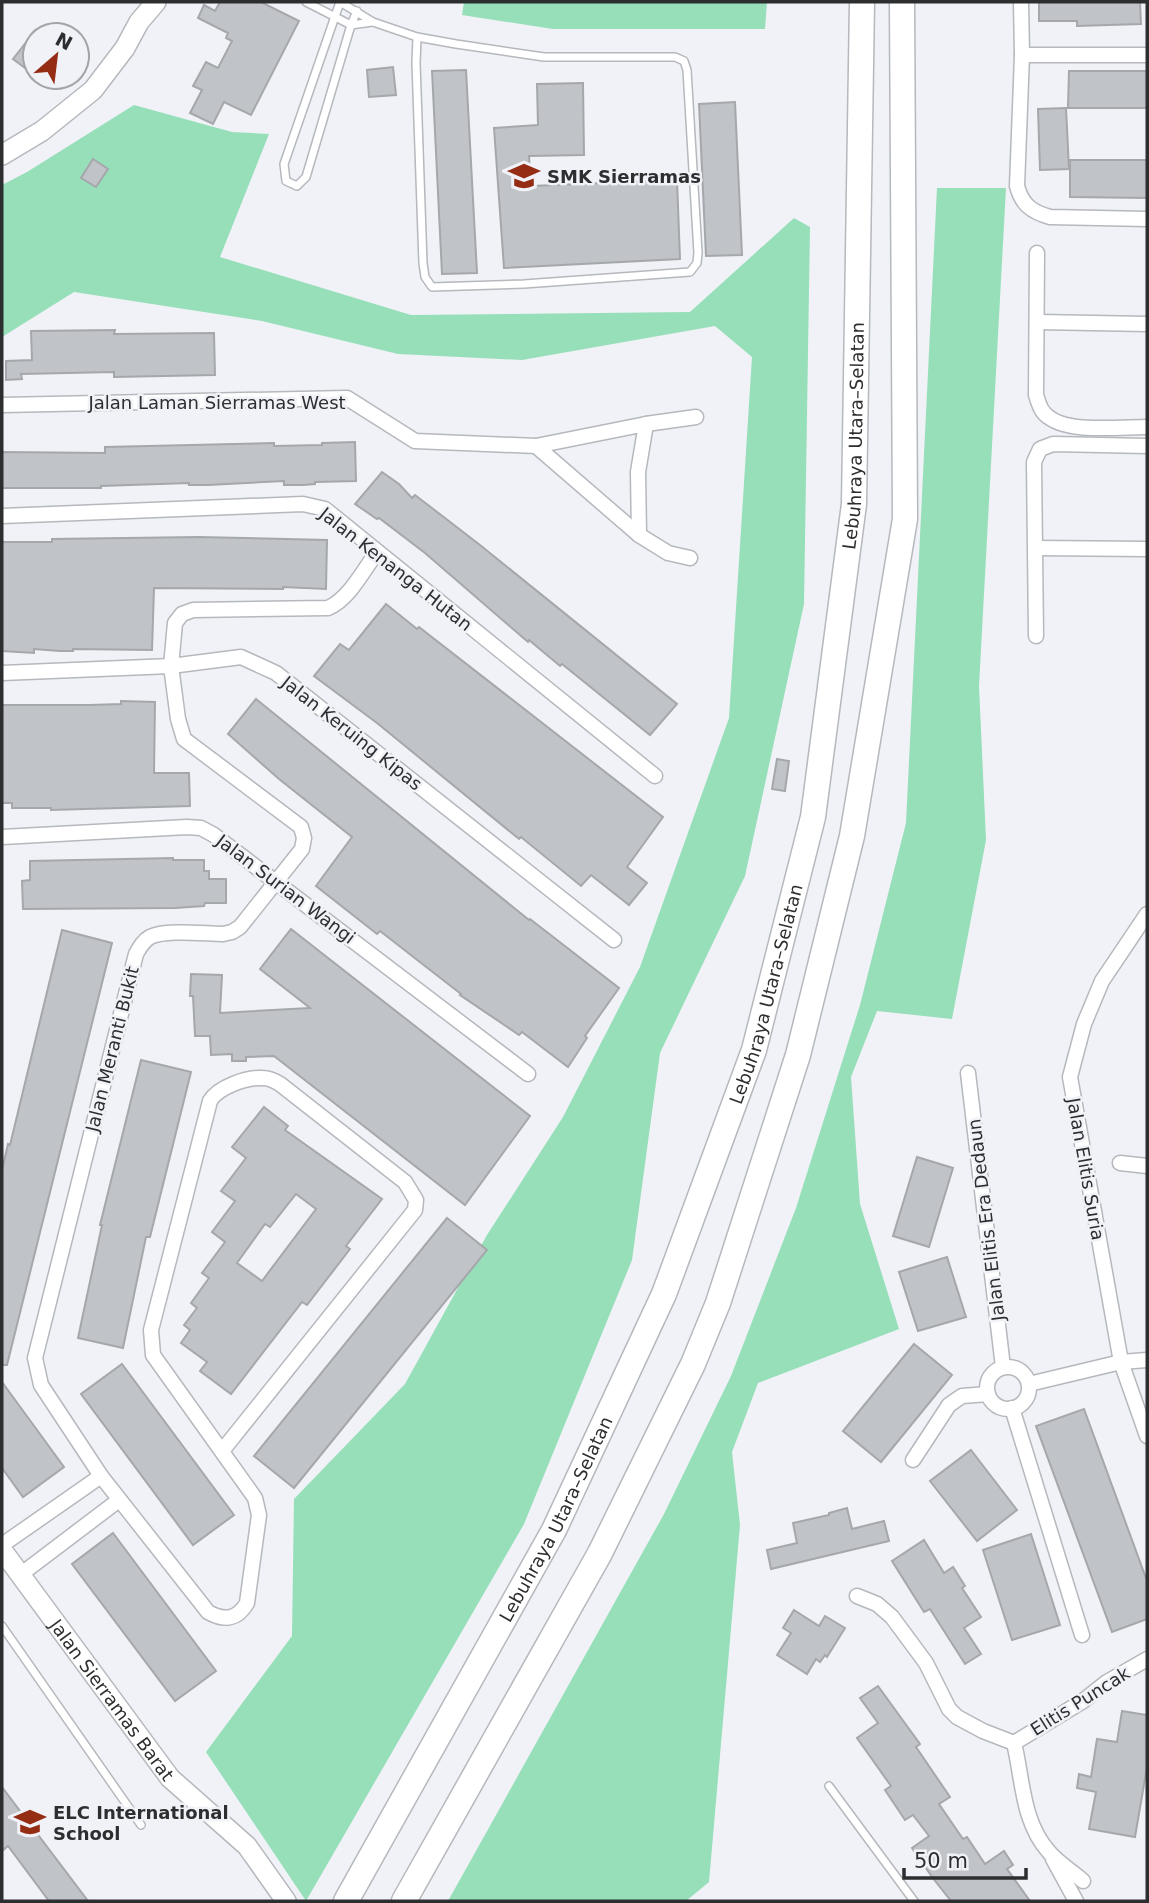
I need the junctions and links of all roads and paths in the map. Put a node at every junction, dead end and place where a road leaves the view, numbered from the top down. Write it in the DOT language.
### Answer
graph roads {
  1 [pos="140,2"];
  2 [pos="156,2"];
  3 [pos="306,2"];
  4 [pos="340,2"];
  5 [pos="862,2"];
  6 [pos="902,2"];
  7 [pos="1021,2"];
  8 [pos="358,11"];
  9 [pos="334,17"];
  10 [pos="139,22"];
  11 [pos="373,22"];
  12 [pos="351,25"];
  13 [pos="417,37"];
  14 [pos="1022,54"];
  15 [pos="1147,55"];
  16 [pos="2,155"];
  17 [pos="1147,219"];
  18 [pos="1037,253"];
  19 [pos="1038,322"];
  20 [pos="1147,324"];
  21 [pos="2,405"];
  22 [pos="696,417"];
  23 [pos="646,424"];
  24 [pos="1147,427"];
  25 [pos="536,446"];
  26 [pos="1147,446"];
  27 [pos="2,516"];
  28 [pos="639,535"];
  29 [pos="1036,548"];
  30 [pos="1147,549"];
  31 [pos="377,552"];
  32 [pos="690,558"];
  33 [pos="1036,636"];
  34 [pos="172,666"];
  35 [pos="2,673"];
  36 [pos="655,776"];
  37 [pos="2,837"];
  38 [pos="276,880"];
  39 [pos="1147,914"];
  40 [pos="614,940"];
  41 [pos="968,1073"];
  42 [pos="528,1074"];
  43 [pos="1120,1163"];
  44 [pos="1147,1166"];
  45 [pos="1147,1360"];
  46 [pos="1121,1362"];
  47 [pos="1003,1367"];
  48 [pos="1029,1384"];
  49 [pos="988,1394"];
  50 [pos="1012,1408"];
  51 [pos="1147,1436"];
  52 [pos="222,1451"];
  53 [pos="913,1460"];
  54 [pos="101,1476"];
  55 [pos="119,1500"];
  56 [pos="3,1553"];
  57 [pos="20,1575"];
  58 [pos="858,1596"];
  59 [pos="2,1626"];
  60 [pos="1082,1635"];
  61 [pos="1147,1659"];
  62 [pos="1014,1743"];
  63 [pos="829,1786"];
  64 [pos="141,1825"];
  65 [pos="1048,1852"];
  66 [pos="1083,1881"];
  67 [pos="281,1894"];
  68 [pos="346,1901"];
  69 [pos="404,1901"];
  70 [pos="914,1901"];
  71 [pos="1076,1901"];
  1 -- 10 [label="street"];
  2 -- 10 [label="street"];
  3 -- 9 [label="lane"];
  4 -- 8 [label="lane"];
  4 -- 9 [label="lane"];
  5 -- 68 [label="highway, Lebuhraya Utara–Selatan"];
  6 -- 69 [label="highway"];
  7 -- 14 [label="street"];
  8 -- 11 [label="lane"];
  8 -- 12 [label="lane"];
  9 -- 12 [label="lane"];
  9 -- 12 [label="lane"];
  10 -- 16 [label="street"];
  11 -- 12 [label="lane"];
  11 -- 13 [label="lane"];
  13 -- 13 [label="lane"];
  14 -- 15 [label="street"];
  14 -- 17 [label="street"];
  18 -- 19 [label="street"];
  19 -- 20 [label="street"];
  19 -- 24 [label="street"];
  21 -- 25 [label="street, Jalan Laman Sierramas West"];
  22 -- 23 [label="street"];
  23 -- 25 [label="street"];
  23 -- 28 [label="street"];
  25 -- 28 [label="street"];
  26 -- 29 [label="street"];
  27 -- 31 [label="street, Jalan Kenanga Hutan"];
  28 -- 32 [label="street"];
  29 -- 30 [label="street"];
  29 -- 33 [label="street"];
  31 -- 34 [label="street, Jalan Meranti Bukit"];
  31 -- 36 [label="street, Jalan Kenanga Hutan"];
  34 -- 35 [label="street, Jalan Keruing Kipas"];
  34 -- 38 [label="street, Jalan Meranti Bukit"];
  34 -- 40 [label="street, Jalan Keruing Kipas"];
  37 -- 38 [label="street, Jalan Surian Wangi"];
  38 -- 42 [label="street, Jalan Surian Wangi"];
  38 -- 54 [label="street, Jalan Meranti Bukit"];
  39 -- 46 [label="street, Jalan Elitis Suria"];
  41 -- 47 [label="street, Jalan Elitis Era Dedaun"];
  43 -- 44 [label="street"];
  45 -- 46 [label="street"];
  46 -- 48 [label="street"];
  46 -- 51 [label="street, Jalan Elitis Suria"];
  47 -- 48 [label="street"];
  47 -- 49 [label="street"];
  48 -- 50 [label="street"];
  49 -- 50 [label="street"];
  49 -- 53 [label="street"];
  50 -- 60 [label="street"];
  52 -- 52 [label="street, Jalan Meranti Bukit"];
  52 -- 55 [label="street, Jalan Meranti Bukit"];
  54 -- 55 [label="street, Jalan Meranti Bukit"];
  54 -- 56 [label="street"];
  55 -- 57 [label="street"];
  56 -- 57 [label="street, Jalan Sierramas Barat"];
  57 -- 67 [label="street, Jalan Sierramas Barat"];
  58 -- 62 [label="street"];
  59 -- 64 [label="lane"];
  61 -- 62 [label="street, Elitis Puncak"];
  62 -- 65 [label="street"];
  63 -- 70 [label="lane"];
  65 -- 66 [label="street"];
  65 -- 71 [label="street"];
}
